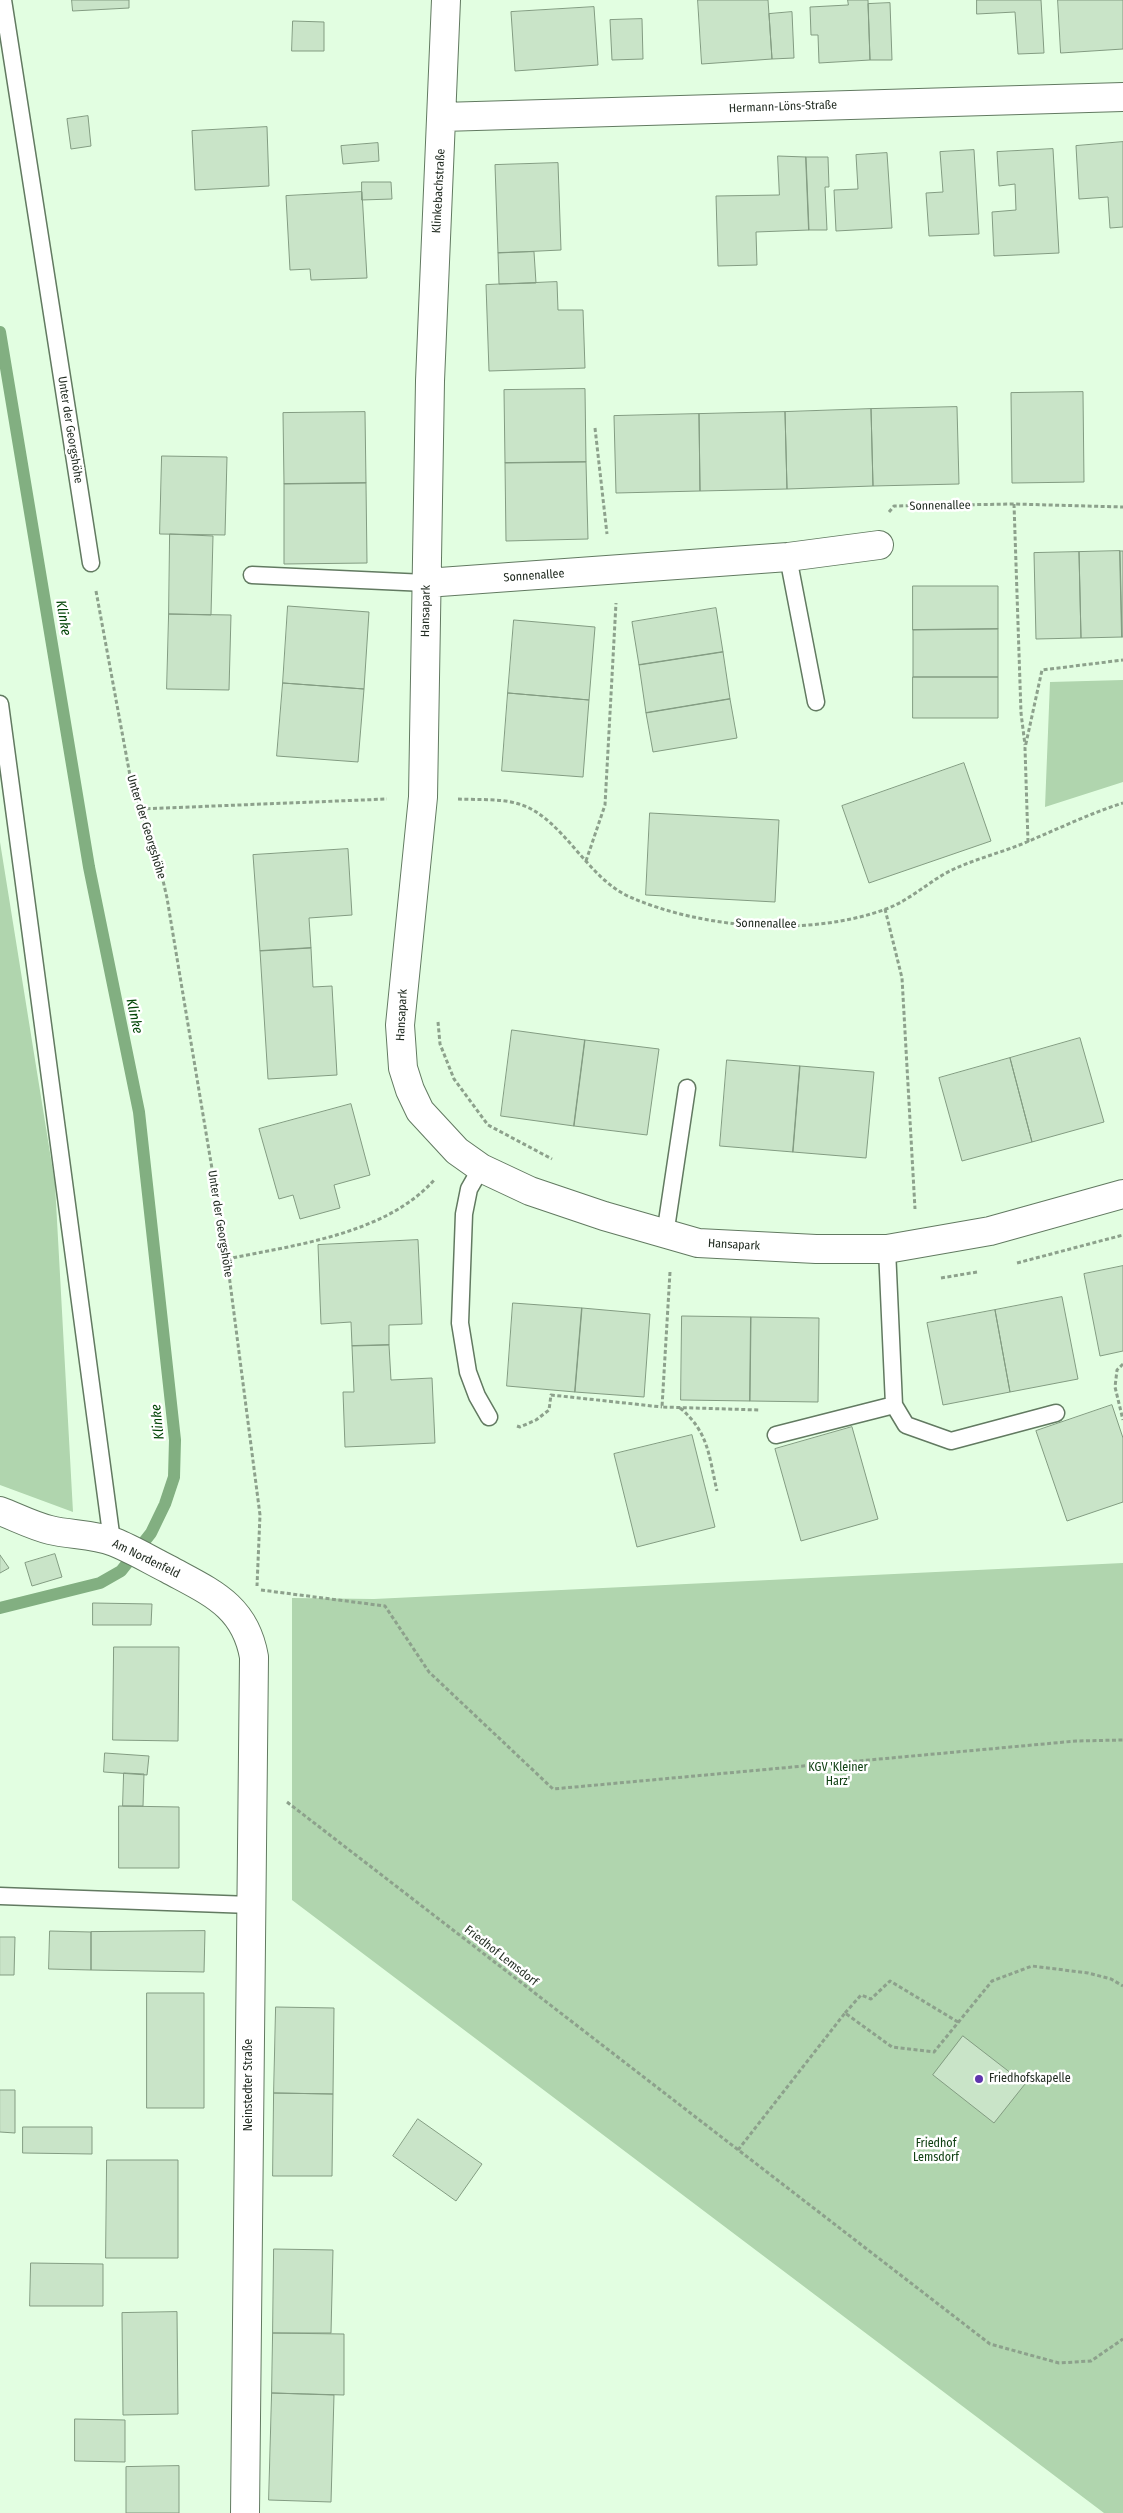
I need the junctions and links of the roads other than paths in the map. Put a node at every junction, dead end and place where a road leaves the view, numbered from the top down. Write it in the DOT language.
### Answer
graph roads {
  1 [pos="3,0"];
  2 [pos="446,0"];
  3 [pos="1123,96"];
  4 [pos="442,117"];
  5 [pos="430,381"];
  6 [pos="879,545"];
  7 [pos="788,557"];
  8 [pos="91,563"];
  9 [pos="252,575"];
  10 [pos="426,583"];
  11 [pos="816,702"];
  12 [pos="0,704"];
  13 [pos="687,1088"];
  14 [pos="481,1168"];
  15 [pos="1123,1194"];
  16 [pos="666,1235"];
  17 [pos="886,1249"];
  18 [pos="894,1405"];
  19 [pos="1056,1413"];
  20 [pos="489,1416"];
  21 [pos="776,1435"];
  22 [pos="0,1511"];
  23 [pos="121,1545"];
  24 [pos="254,1657"];
  25 [pos="0,1896"];
  26 [pos="250,1905"];
  27 [pos="245,2513"];
  1 -- 8 [label="lane, Unter der Georgshöhe"];
  2 -- 4 [label="street, Klinkebachstraße"];
  3 -- 4 [label="street, Hermann-Löns-Straße"];
  4 -- 5 [label="street, Klinkebachstraße"];
  5 -- 10 [label="street, Hansapark"];
  6 -- 7 [label="street, Sonnenallee"];
  7 -- 10 [label="street, Sonnenallee"];
  7 -- 11 [label="lane"];
  9 -- 10 [label="lane"];
  10 -- 14 [label="street, Hansapark"];
  12 -- 23 [label="lane"];
  13 -- 16 [label="lane"];
  14 -- 16 [label="street, Hansapark"];
  14 -- 20 [label="lane"];
  15 -- 17 [label="street, Hansapark"];
  16 -- 17 [label="street, Hansapark"];
  17 -- 18 [label="lane"];
  18 -- 19 [label="lane"];
  18 -- 21 [label="lane"];
  22 -- 23 [label="street, Am Nordenfeld"];
  23 -- 24 [label="street, Am Nordenfeld"];
  24 -- 26 [label="street, Neinstedter Straße"];
  25 -- 26 [label="lane"];
  26 -- 27 [label="street, Neinstedter Straße"];
}
